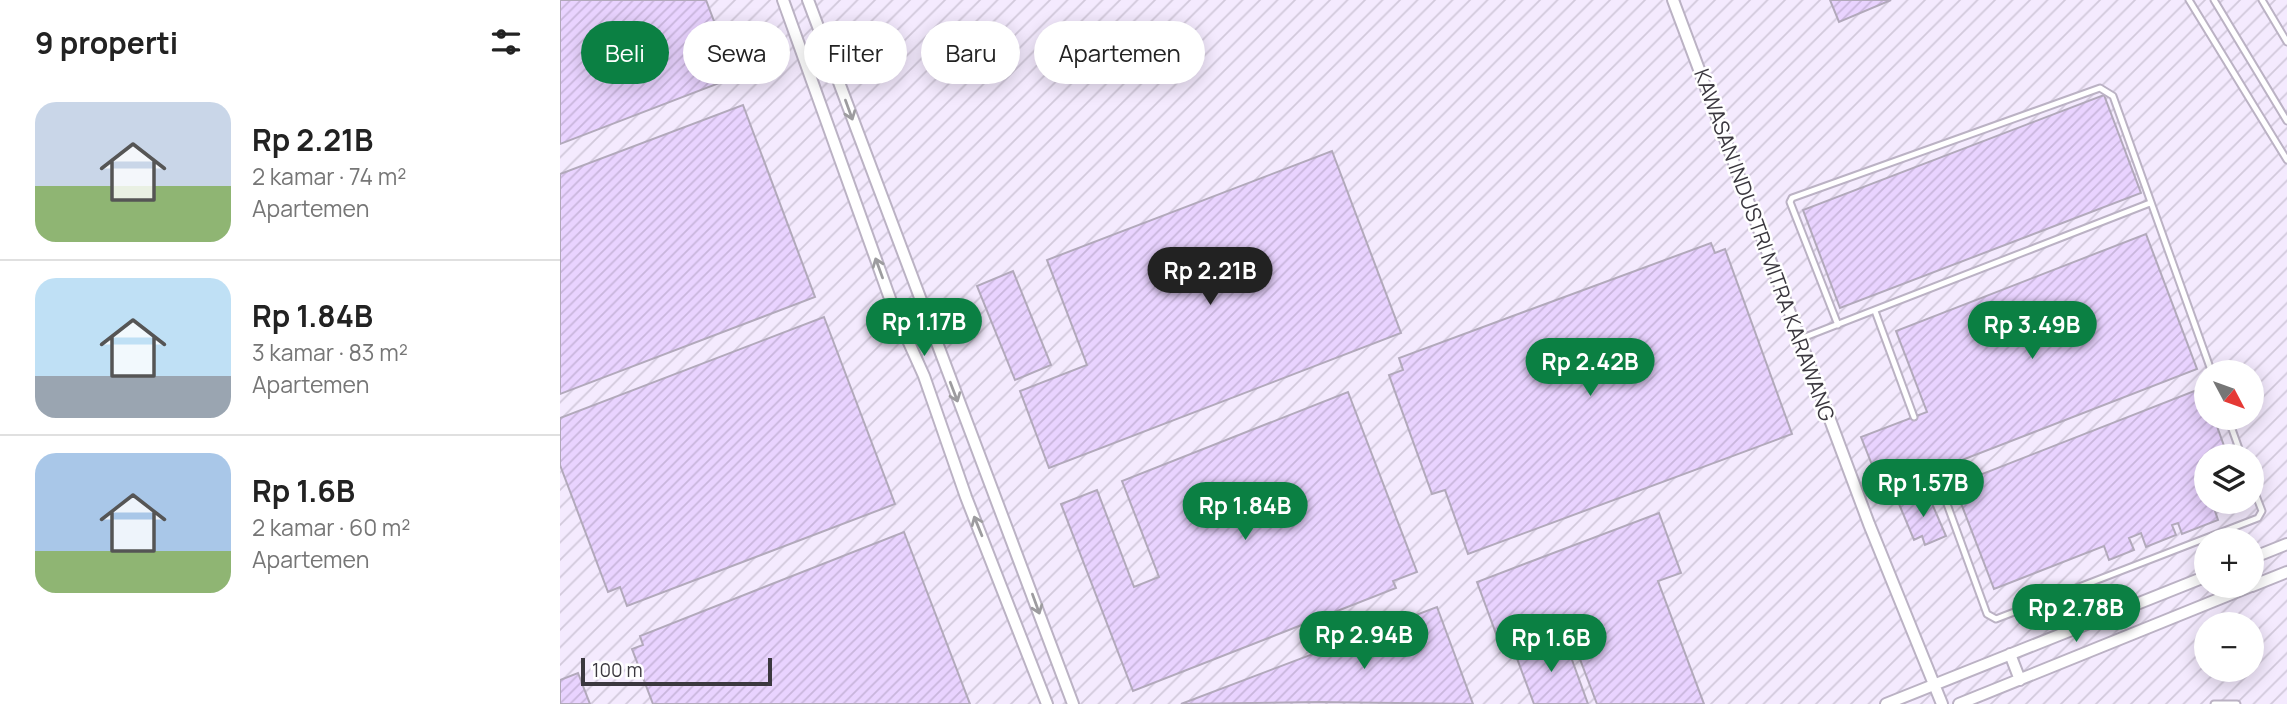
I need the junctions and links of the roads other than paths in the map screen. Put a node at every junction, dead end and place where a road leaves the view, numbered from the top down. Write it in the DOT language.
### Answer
graph roads {
  1 [pos="782,0"];
  2 [pos="808,0"];
  3 [pos="1673,0"];
  4 [pos="2189,0"];
  5 [pos="2214,0"];
  6 [pos="2262,0"];
  7 [pos="2287,42"];
  8 [pos="2287,121"];
  9 [pos="2287,160"];
  10 [pos="2150,203"];
  11 [pos="1875,311"];
  12 [pos="1838,325"];
  13 [pos="1799,339"];
  14 [pos="2207,360"];
  15 [pos="1914,417"];
  16 [pos="1939,482"];
  17 [pos="2260,514"];
  18 [pos="2287,544"];
  19 [pos="2264,553"];
  20 [pos="2287,572"];
  21 [pos="2194,581"];
  22 [pos="2264,581"];
  23 [pos="2222,598"];
  24 [pos="2010,654"];
  25 [pos="2020,680"];
  26 [pos="1934,684"];
  27 [pos="1046,704"];
  28 [pos="1073,704"];
  29 [pos="1886,704"];
  30 [pos="1942,704"];
  31 [pos="1959,704"];
  32 [pos="2214,704"];
  33 [pos="2237,704"];
  27 -- 1 [label="street, one-way"];
  2 -- 28 [label="street, one-way"];
  3 -- 13 [label="street, KAWASAN INDUSTRI MITRA KARAWANG"];
  4 -- 9 [label="lane"];
  5 -- 8 [label="lane"];
  6 -- 7 [label="lane"];
  10 -- 11 [label="lane"];
  10 -- 12 [label="lane"];
  10 -- 14 [label="lane"];
  11 -- 12 [label="lane"];
  11 -- 15 [label="lane"];
  12 -- 13 [label="lane"];
  13 -- 26 [label="street, KAWASAN INDUSTRI MITRA KARAWANG"];
  16 -- 17 [label="lane"];
  18 -- 19 [label="street"];
  20 -- 22 [label="street"];
  21 -- 24 [label="street"];
  23 -- 25 [label="street"];
  24 -- 25 [label="street"];
  24 -- 26 [label="street"];
  25 -- 31 [label="street"];
  26 -- 29 [label="street"];
  26 -- 30 [label="street, KAWASAN INDUSTRI MITRA KARAWANG"];
  32 -- 33 [label="lane"];
}
